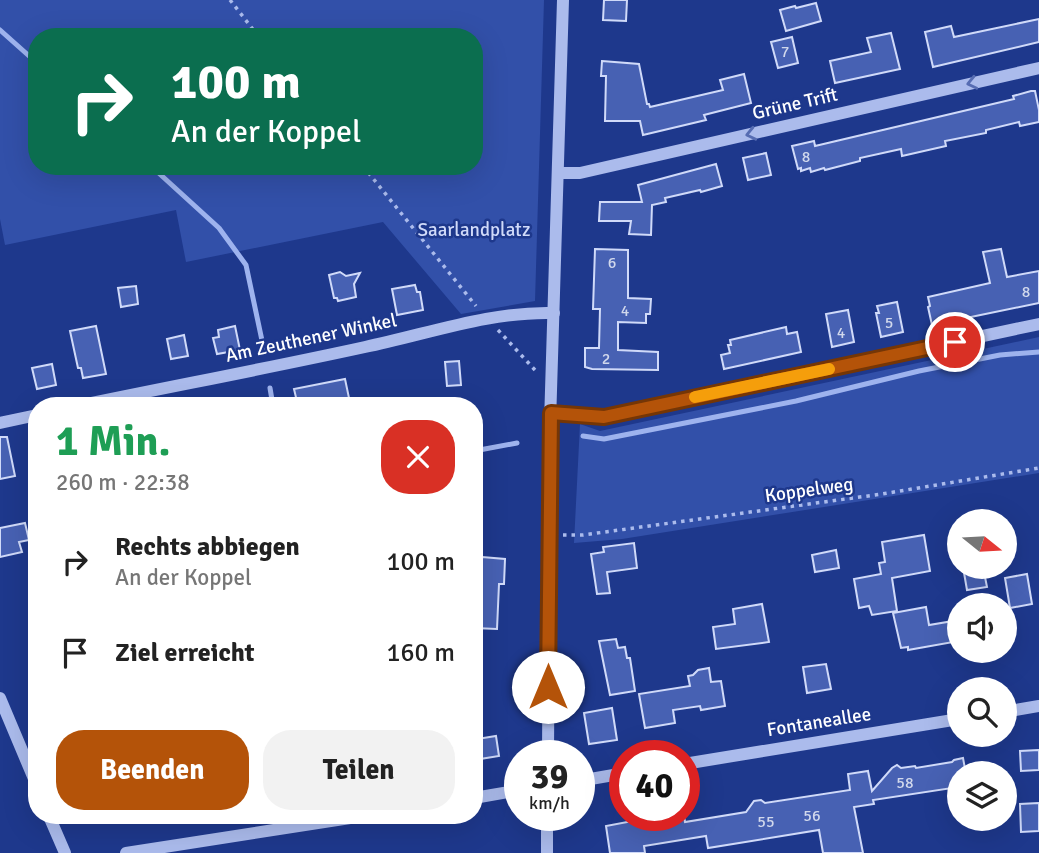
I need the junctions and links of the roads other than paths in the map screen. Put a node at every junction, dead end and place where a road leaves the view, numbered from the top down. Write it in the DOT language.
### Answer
graph roads {
  1 [pos="564,0"];
  2 [pos="1039,68"];
  3 [pos="559,173"];
  4 [pos="554,313"];
  5 [pos="1039,324"];
  6 [pos="122,397"];
  7 [pos="551,413"];
  8 [pos="28,417"];
  9 [pos="0,423"];
  10 [pos="0,698"];
  11 [pos="1039,706"];
  12 [pos="1017,710"];
  13 [pos="947,721"];
  14 [pos="548,740"];
  15 [pos="700,761"];
  16 [pos="28,765"];
  17 [pos="504,793"];
  18 [pos="483,796"];
  19 [pos="52,824"];
  20 [pos="312,824"];
  21 [pos="547,831"];
  22 [pos="65,853"];
  23 [pos="126,853"];
  24 [pos="547,853"];
  1 -- 3 [label="street"];
  2 -- 3 [label="street, Grüne Trift, one-way"];
  3 -- 4 [label="street"];
  4 -- 6 [label="street, Am Zeuthener Winkel"];
  4 -- 7 [label="street"];
  5 -- 7 [label="street"];
  7 -- 14 [label="street"];
  8 -- 9 [label="street"];
  10 -- 16 [label="street"];
  11 -- 12 [label="street"];
  13 -- 15 [label="street, Fontaneallee"];
  17 -- 18 [label="street"];
  19 -- 22 [label="street"];
  20 -- 23 [label="street"];
  21 -- 24 [label="street"];
}
